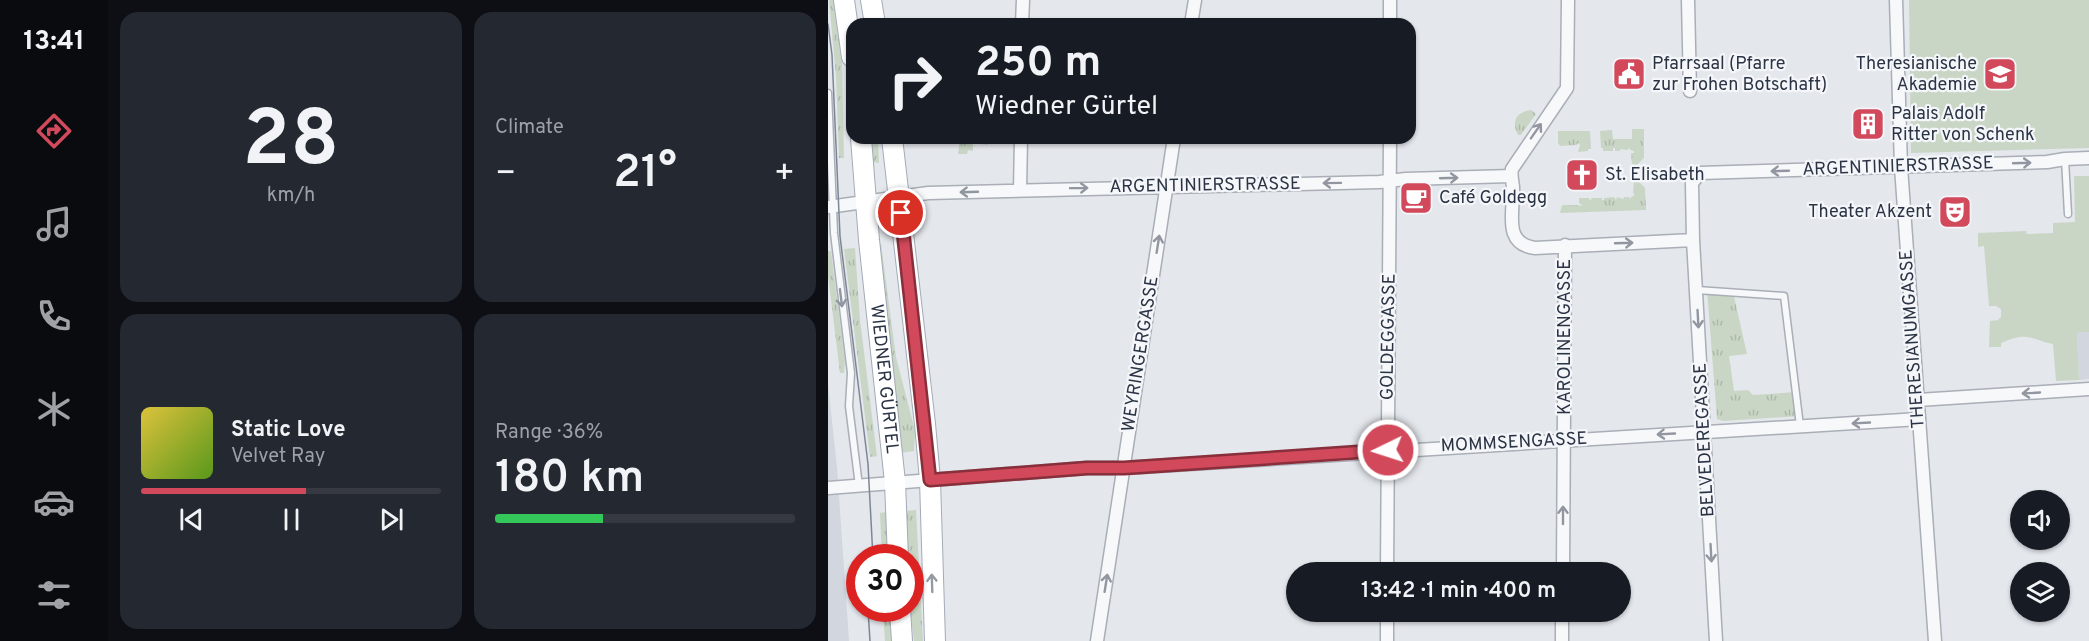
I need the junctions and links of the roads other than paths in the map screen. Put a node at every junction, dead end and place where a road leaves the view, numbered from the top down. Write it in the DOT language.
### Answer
graph roads {
  1 [pos="844,0"];
  2 [pos="853,0"];
  3 [pos="871,0"];
  4 [pos="879,0"];
  5 [pos="1023,0"];
  6 [pos="1195,0"];
  7 [pos="1390,0"];
  8 [pos="1568,0"];
  9 [pos="1688,0"];
  10 [pos="1896,0"];
  11 [pos="847,18"];
  12 [pos="854,18"];
  13 [pos="874,18"];
  14 [pos="880,18"];
  15 [pos="1022,18"];
  16 [pos="1192,18"];
  17 [pos="1390,18"];
  18 [pos="1690,91"];
  19 [pos="828,93"];
  20 [pos="861,144"];
  21 [pos="893,144"];
  22 [pos="1021,144"];
  23 [pos="1173,144"];
  24 [pos="1390,144"];
  25 [pos="2089,158"];
  26 [pos="2065,159"];
  27 [pos="1901,167"];
  28 [pos="1706,173"];
  29 [pos="1511,176"];
  30 [pos="1390,181"];
  31 [pos="1167,187"];
  32 [pos="1020,190"];
  33 [pos="899,196"];
  34 [pos="866,200"];
  35 [pos="830,207"];
  36 [pos="2068,214"];
  37 [pos="1693,240"];
  38 [pos="1565,246"];
  39 [pos="1697,290"];
  40 [pos="2089,390"];
  41 [pos="1918,400"];
  42 [pos="1919,419"];
  43 [pos="1800,426"];
  44 [pos="1704,432"];
  45 [pos="1564,440"];
  46 [pos="1388,450"];
  47 [pos="1124,468"];
  48 [pos="930,480"];
  49 [pos="895,482"];
  50 [pos="859,486"];
  51 [pos="828,488"];
  52 [pos="897,544"];
  53 [pos="1387,562"];
  54 [pos="1563,562"];
  55 [pos="901,622"];
  56 [pos="1387,622"];
  57 [pos="1562,622"];
  58 [pos="902,641"];
  59 [pos="935,641"];
  60 [pos="1097,641"];
  61 [pos="1386,641"];
  62 [pos="1562,641"];
  63 [pos="1716,641"];
  64 [pos="1935,641"];
  1 -- 11 [label="main road"];
  2 -- 12 [label="main road"];
  3 -- 13 [label="main road"];
  4 -- 14 [label="main road"];
  5 -- 15 [label="street"];
  6 -- 16 [label="street"];
  7 -- 17 [label="street"];
  29 -- 8 [label="street, one-way"];
  9 -- 18 [label="street"];
  10 -- 27 [label="street, THERESIANUMGASSE"];
  19 -- 35 [label="lane"];
  20 -- 34 [label="main road, WIEDNER GÜRTEL"];
  21 -- 33 [label="main road, WIEDNER GÜRTEL"];
  22 -- 32 [label="street"];
  23 -- 31 [label="street, WEYRINGERGASSE"];
  24 -- 30 [label="street, GOLDEGGASSE"];
  25 -- 26 [label="street, ARGENTINIERSTRASSE"];
  27 -- 26 [label="street, ARGENTINIERSTRASSE, one-way"];
  26 -- 36 [label="lane"];
  27 -- 28 [label="street, ARGENTINIERSTRASSE, one-way"];
  27 -- 41 [label="street, THERESIANUMGASSE"];
  28 -- 37 [label="street, BELVEDEREGASSE"];
  30 -- 29 [label="street, ARGENTINIERSTRASSE, one-way"];
  29 -- 38 [label="street"];
  30 -- 31 [label="street, ARGENTINIERSTRASSE, one-way"];
  30 -- 46 [label="street, GOLDEGGASSE"];
  32 -- 31 [label="street, ARGENTINIERSTRASSE, one-way"];
  47 -- 31 [label="street, WEYRINGERGASSE, one-way"];
  32 -- 33 [label="street, ARGENTINIERSTRASSE, one-way"];
  33 -- 34 [label="street"];
  33 -- 48 [label="main road, WIEDNER GÜRTEL"];
  34 -- 35 [label="street"];
  34 -- 49 [label="main road, WIEDNER GÜRTEL"];
  35 -- 50 [label="lane, one-way"];
  38 -- 37 [label="street, one-way"];
  37 -- 39 [label="street, BELVEDEREGASSE"];
  38 -- 45 [label="street, KAROLINENGASSE"];
  39 -- 43 [label="lane"];
  39 -- 44 [label="street, BELVEDEREGASSE, one-way"];
  40 -- 41 [label="street, one-way"];
  41 -- 42 [label="street, THERESIANUMGASSE"];
  42 -- 43 [label="street, MOMMSENGASSE, one-way"];
  42 -- 64 [label="street, THERESIANUMGASSE"];
  43 -- 44 [label="street, MOMMSENGASSE"];
  44 -- 45 [label="street, MOMMSENGASSE, one-way"];
  44 -- 63 [label="street, BELVEDEREGASSE, one-way"];
  45 -- 46 [label="street, MOMMSENGASSE"];
  54 -- 45 [label="street, KAROLINENGASSE, one-way"];
  46 -- 47 [label="street, MOMMSENGASSE"];
  46 -- 53 [label="street, GOLDEGGASSE"];
  47 -- 48 [label="street, MOMMSENGASSE"];
  60 -- 47 [label="street, WEYRINGERGASSE, one-way"];
  48 -- 49 [label="street, MOMMSENGASSE"];
  59 -- 48 [label="main road, WIEDNER GÜRTEL, one-way"];
  49 -- 50 [label="street, MOMMSENGASSE"];
  49 -- 52 [label="main road, WIEDNER GÜRTEL"];
  50 -- 51 [label="street, MOMMSENGASSE"];
  55 -- 58 [label="main road"];
  56 -- 61 [label="street"];
  57 -- 62 [label="street"];
}
